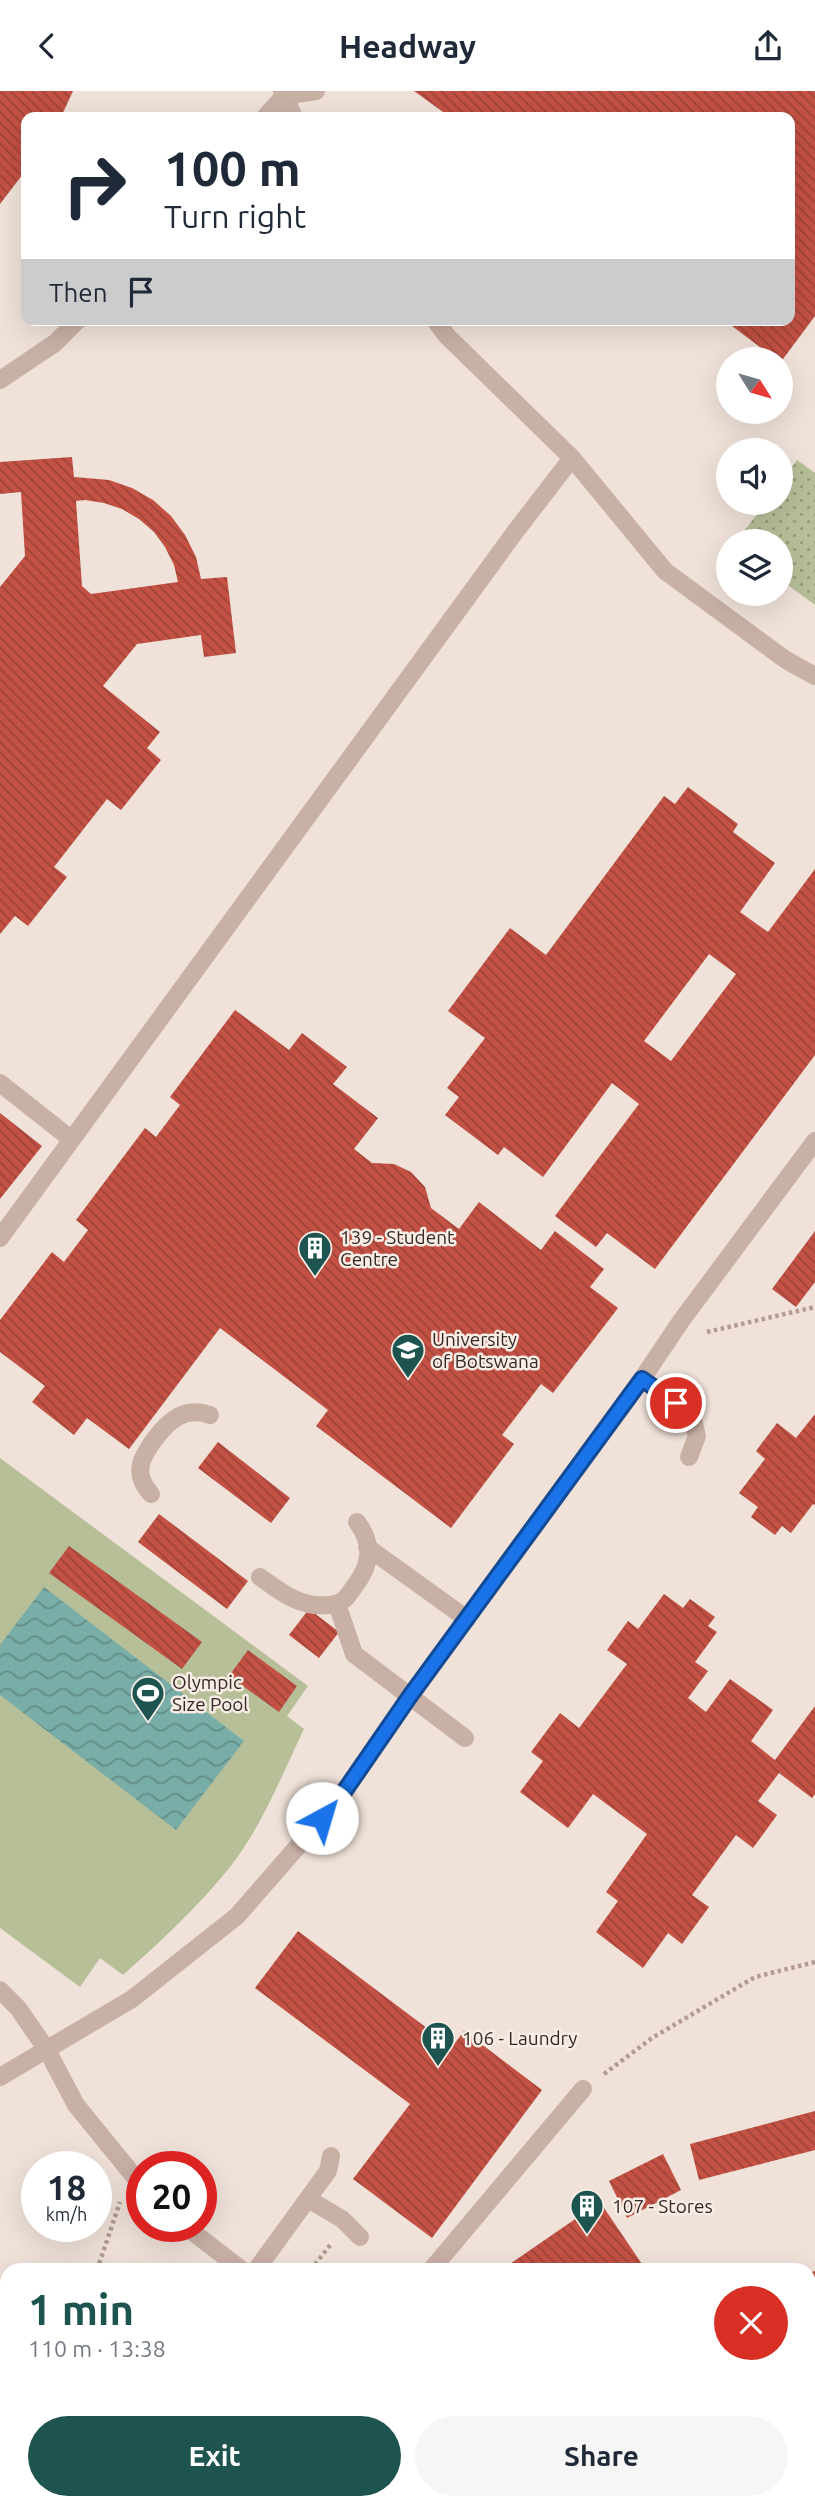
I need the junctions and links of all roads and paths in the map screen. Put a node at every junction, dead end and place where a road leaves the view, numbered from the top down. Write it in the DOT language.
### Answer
graph roads {
  1 [pos="316,91"];
  2 [pos="283,93"];
  3 [pos="269,112"];
  4 [pos="292,112"];
  5 [pos="72,326"];
  6 [pos="440,326"];
  7 [pos="0,380"];
  8 [pos="572,458"];
  9 [pos="814,675"];
  10 [pos="0,1083"];
  11 [pos="71,1139"];
  12 [pos="815,1141"];
  13 [pos="809,1162"];
  14 [pos="0,1238"];
  15 [pos="815,1307"];
  16 [pos="667,1341"];
  17 [pos="642,1379"];
  18 [pos="211,1415"];
  19 [pos="689,1457"];
  20 [pos="151,1494"];
  21 [pos="357,1522"];
  22 [pos="368,1547"];
  23 [pos="260,1577"];
  24 [pos="337,1604"];
  25 [pos="467,1619"];
  26 [pos="410,1696"];
  27 [pos="465,1738"];
  28 [pos="815,1962"];
  29 [pos="0,1990"];
  30 [pos="47,2050"];
  31 [pos="0,2077"];
  32 [pos="583,2089"];
  33 [pos="331,2156"];
  34 [pos="126,2167"];
  35 [pos="308,2199"];
  36 [pos="126,2202"];
  37 [pos="354,2231"];
  38 [pos="206,2242"];
  39 [pos="100,2263"];
  40 [pos="233,2263"];
  41 [pos="261,2263"];
  42 [pos="316,2263"];
  43 [pos="437,2263"];
  1 -- 2 [label="lane"];
  2 -- 3 [label="lane"];
  2 -- 4 [label="lane"];
  5 -- 7 [label="lane"];
  6 -- 8 [label="lane"];
  8 -- 9 [label="lane"];
  8 -- 11 [label="lane"];
  10 -- 11 [label="lane"];
  11 -- 14 [label="lane"];
  12 -- 13 [label="lane"];
  13 -- 16 [label="lane"];
  15 -- 16 [label="path"];
  16 -- 17 [label="lane"];
  17 -- 19 [label="lane"];
  17 -- 25 [label="lane"];
  18 -- 20 [label="lane"];
  21 -- 22 [label="lane"];
  22 -- 24 [label="lane"];
  22 -- 25 [label="lane"];
  23 -- 24 [label="lane"];
  24 -- 26 [label="lane"];
  25 -- 26 [label="lane"];
  26 -- 27 [label="lane"];
  26 -- 30 [label="lane"];
  28 -- 32 [label="path"];
  29 -- 30 [label="lane"];
  30 -- 31 [label="lane"];
  30 -- 34 [label="lane"];
  32 -- 43 [label="lane"];
  33 -- 35 [label="lane"];
  35 -- 37 [label="lane"];
  35 -- 41 [label="lane"];
  36 -- 39 [label="path"];
  37 -- 42 [label="path"];
  38 -- 40 [label="lane"];
}
